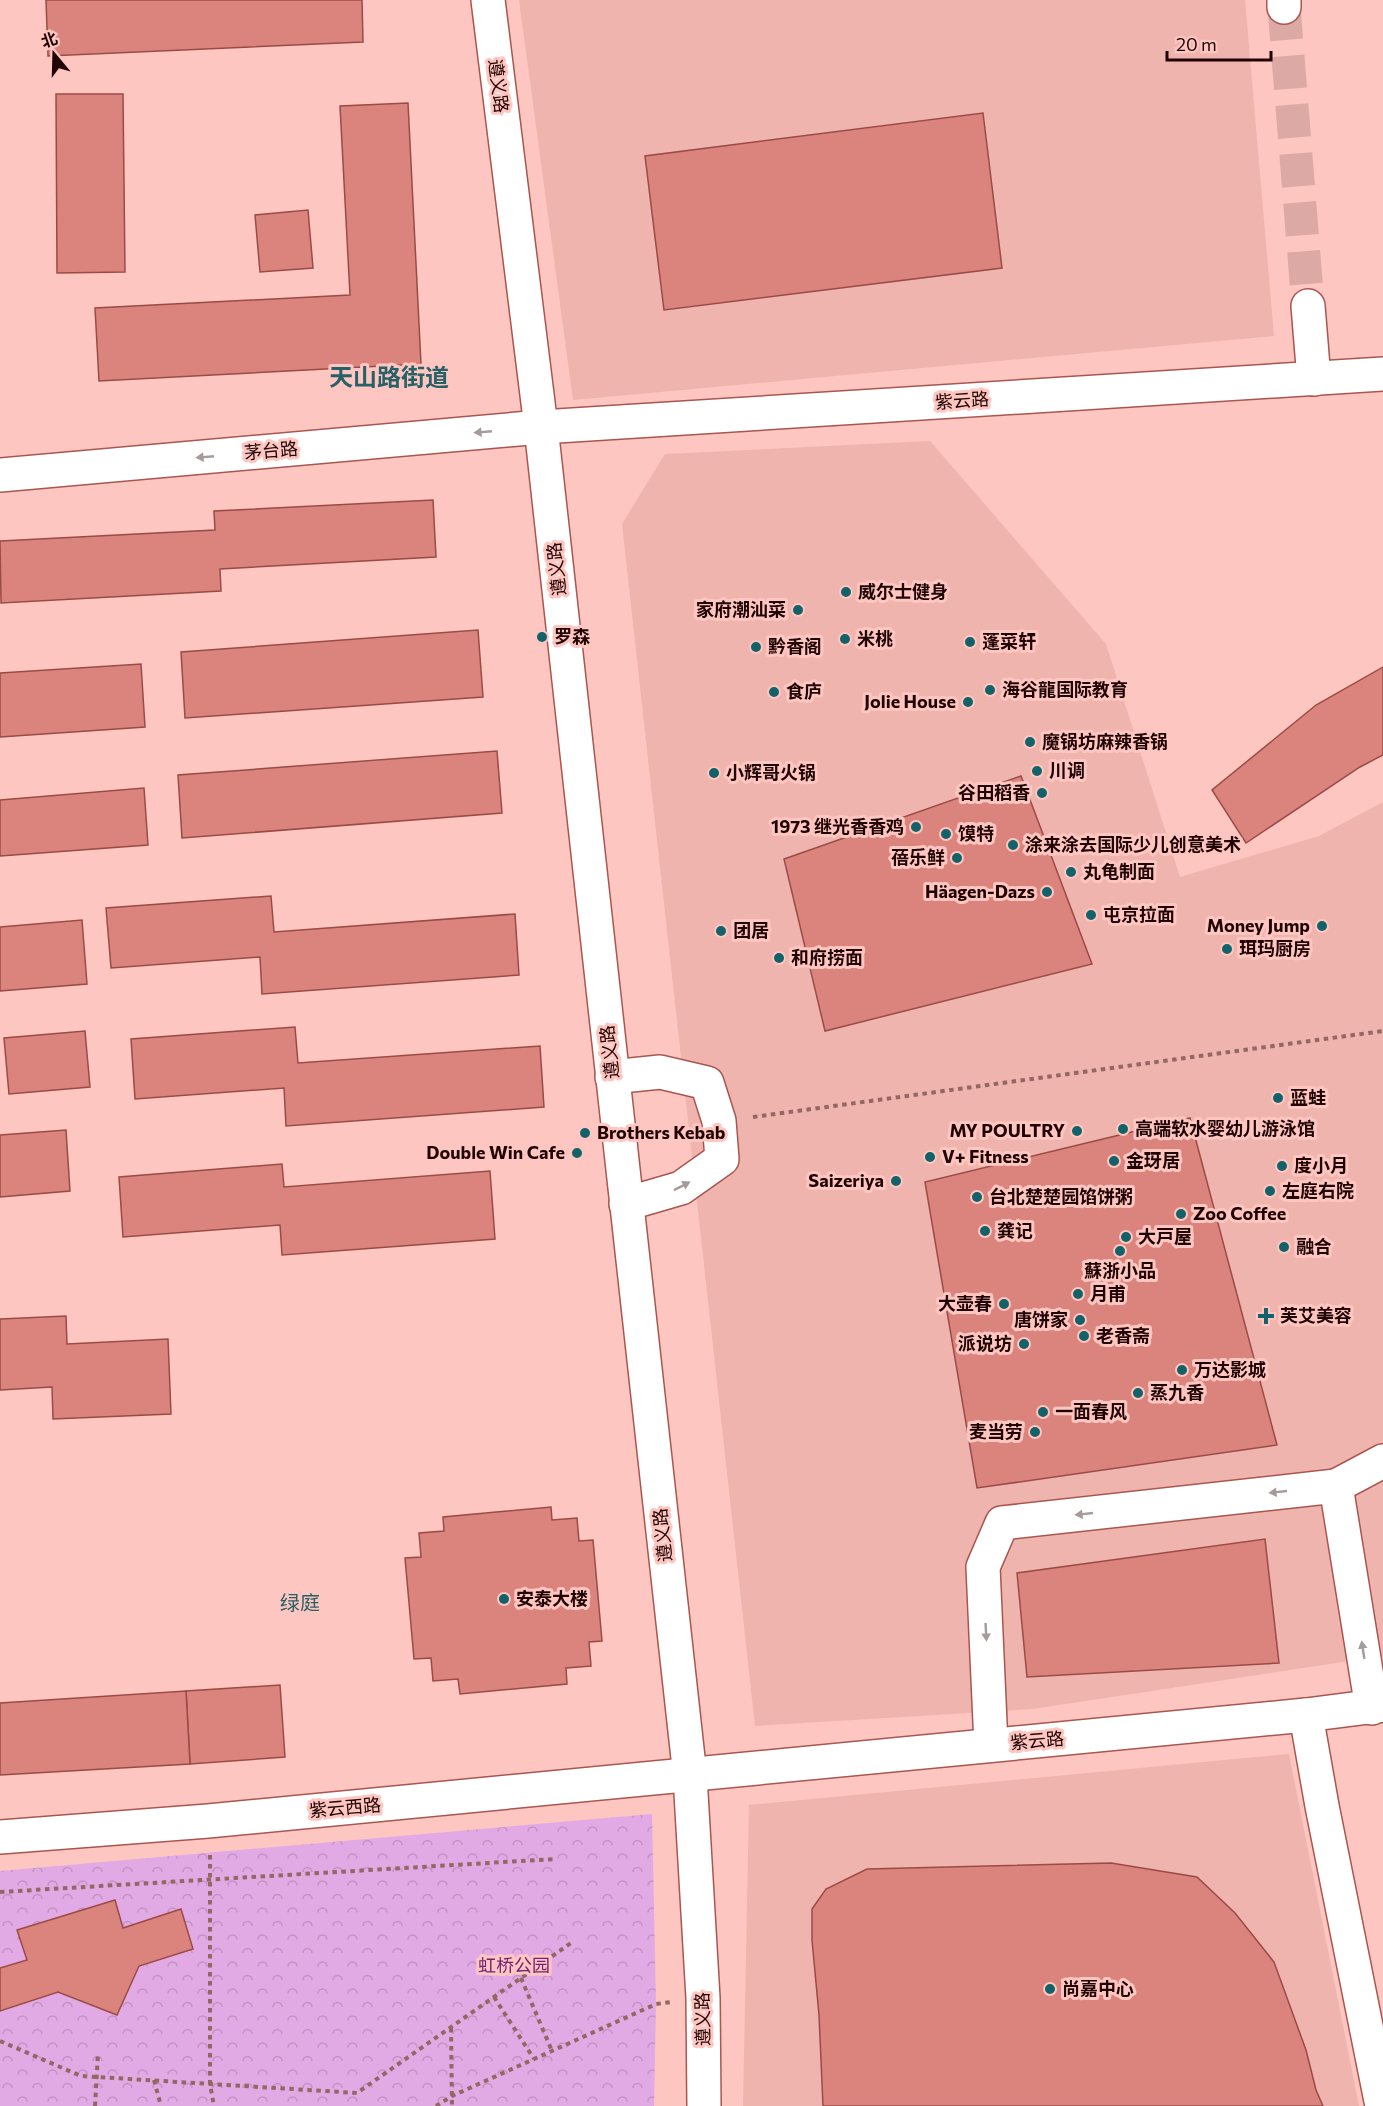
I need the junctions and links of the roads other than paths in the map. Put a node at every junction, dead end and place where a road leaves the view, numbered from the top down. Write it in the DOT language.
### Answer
graph roads {
  1 [pos="488,0"];
  2 [pos="1308,306"];
  3 [pos="1383,374"];
  4 [pos="1314,379"];
  5 [pos="541,427"];
  6 [pos="0,475"];
  7 [pos="612,1077"];
  8 [pos="626,1204"];
  9 [pos="1383,1461"];
  10 [pos="1336,1486"];
  11 [pos="1378,1706"];
  12 [pos="1306,1715"];
  13 [pos="991,1745"];
  14 [pos="690,1776"];
  15 [pos="0,1837"];
  16 [pos="704,2106"];
  17 [pos="1382,2106"];
  1 -- 5 [label="street, 遵义路"];
  2 -- 4 [label="street"];
  3 -- 4 [label="street, 紫云路"];
  4 -- 5 [label="street, 紫云路"];
  5 -- 6 [label="street, 茅台路, one-way"];
  5 -- 7 [label="street, 遵义路"];
  7 -- 8 [label="street, 遵义路"];
  8 -- 7 [label="street, one-way"];
  8 -- 14 [label="street, 遵义路"];
  9 -- 10 [label="street"];
  11 -- 10 [label="street, one-way"];
  10 -- 13 [label="street, one-way"];
  11 -- 12 [label="street, 紫云路"];
  12 -- 13 [label="street, 紫云路"];
  12 -- 17 [label="street"];
  13 -- 14 [label="street, 紫云路"];
  14 -- 15 [label="street, 紫云西路"];
  14 -- 16 [label="street, 遵义路"];
}
